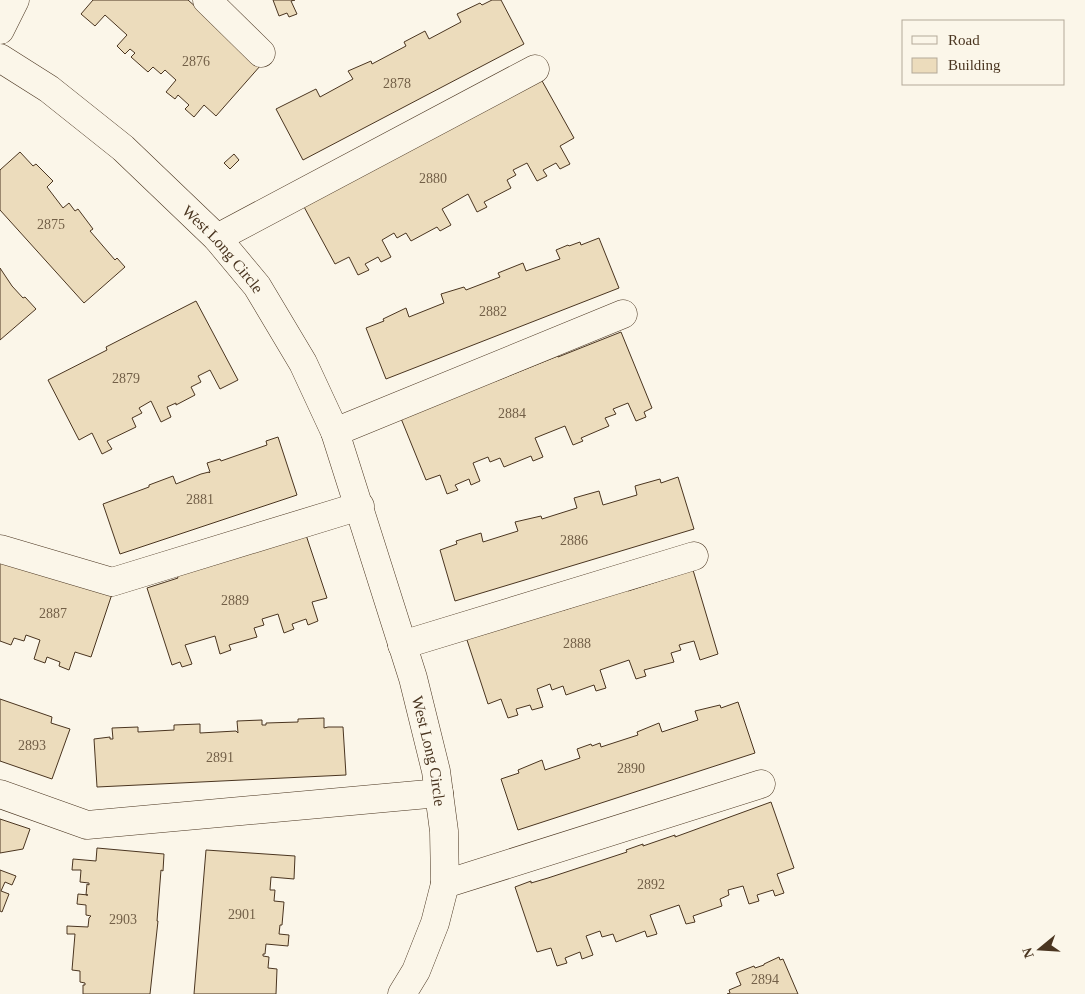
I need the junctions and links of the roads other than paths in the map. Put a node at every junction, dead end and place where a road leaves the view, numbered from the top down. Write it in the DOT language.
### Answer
graph roads {
  1 [pos="15,0"];
  2 [pos="207,0"];
  3 [pos="0,30"];
  4 [pos="261,53"];
  5 [pos="0,58"];
  6 [pos="535,69"];
  7 [pos="217,238"];
  8 [pos="623,314"];
  9 [pos="335,432"];
  10 [pos="360,506"];
  11 [pos="0,548"];
  12 [pos="694,556"];
  13 [pos="402,645"];
  14 [pos="761,784"];
  15 [pos="439,793"];
  16 [pos="0,794"];
  17 [pos="445,884"];
  18 [pos="402,994"];
  1 -- 3 [label="street"];
  2 -- 4 [label="street"];
  5 -- 7 [label="street, West Long Circle"];
  6 -- 7 [label="street"];
  7 -- 9 [label="street, West Long Circle"];
  8 -- 9 [label="street"];
  9 -- 10 [label="street, West Long Circle"];
  10 -- 11 [label="street"];
  10 -- 13 [label="street, West Long Circle"];
  12 -- 13 [label="street"];
  13 -- 15 [label="street, West Long Circle"];
  14 -- 17 [label="street"];
  15 -- 16 [label="street"];
  15 -- 17 [label="street, West Long Circle"];
  17 -- 18 [label="street, West Long Circle"];
}
